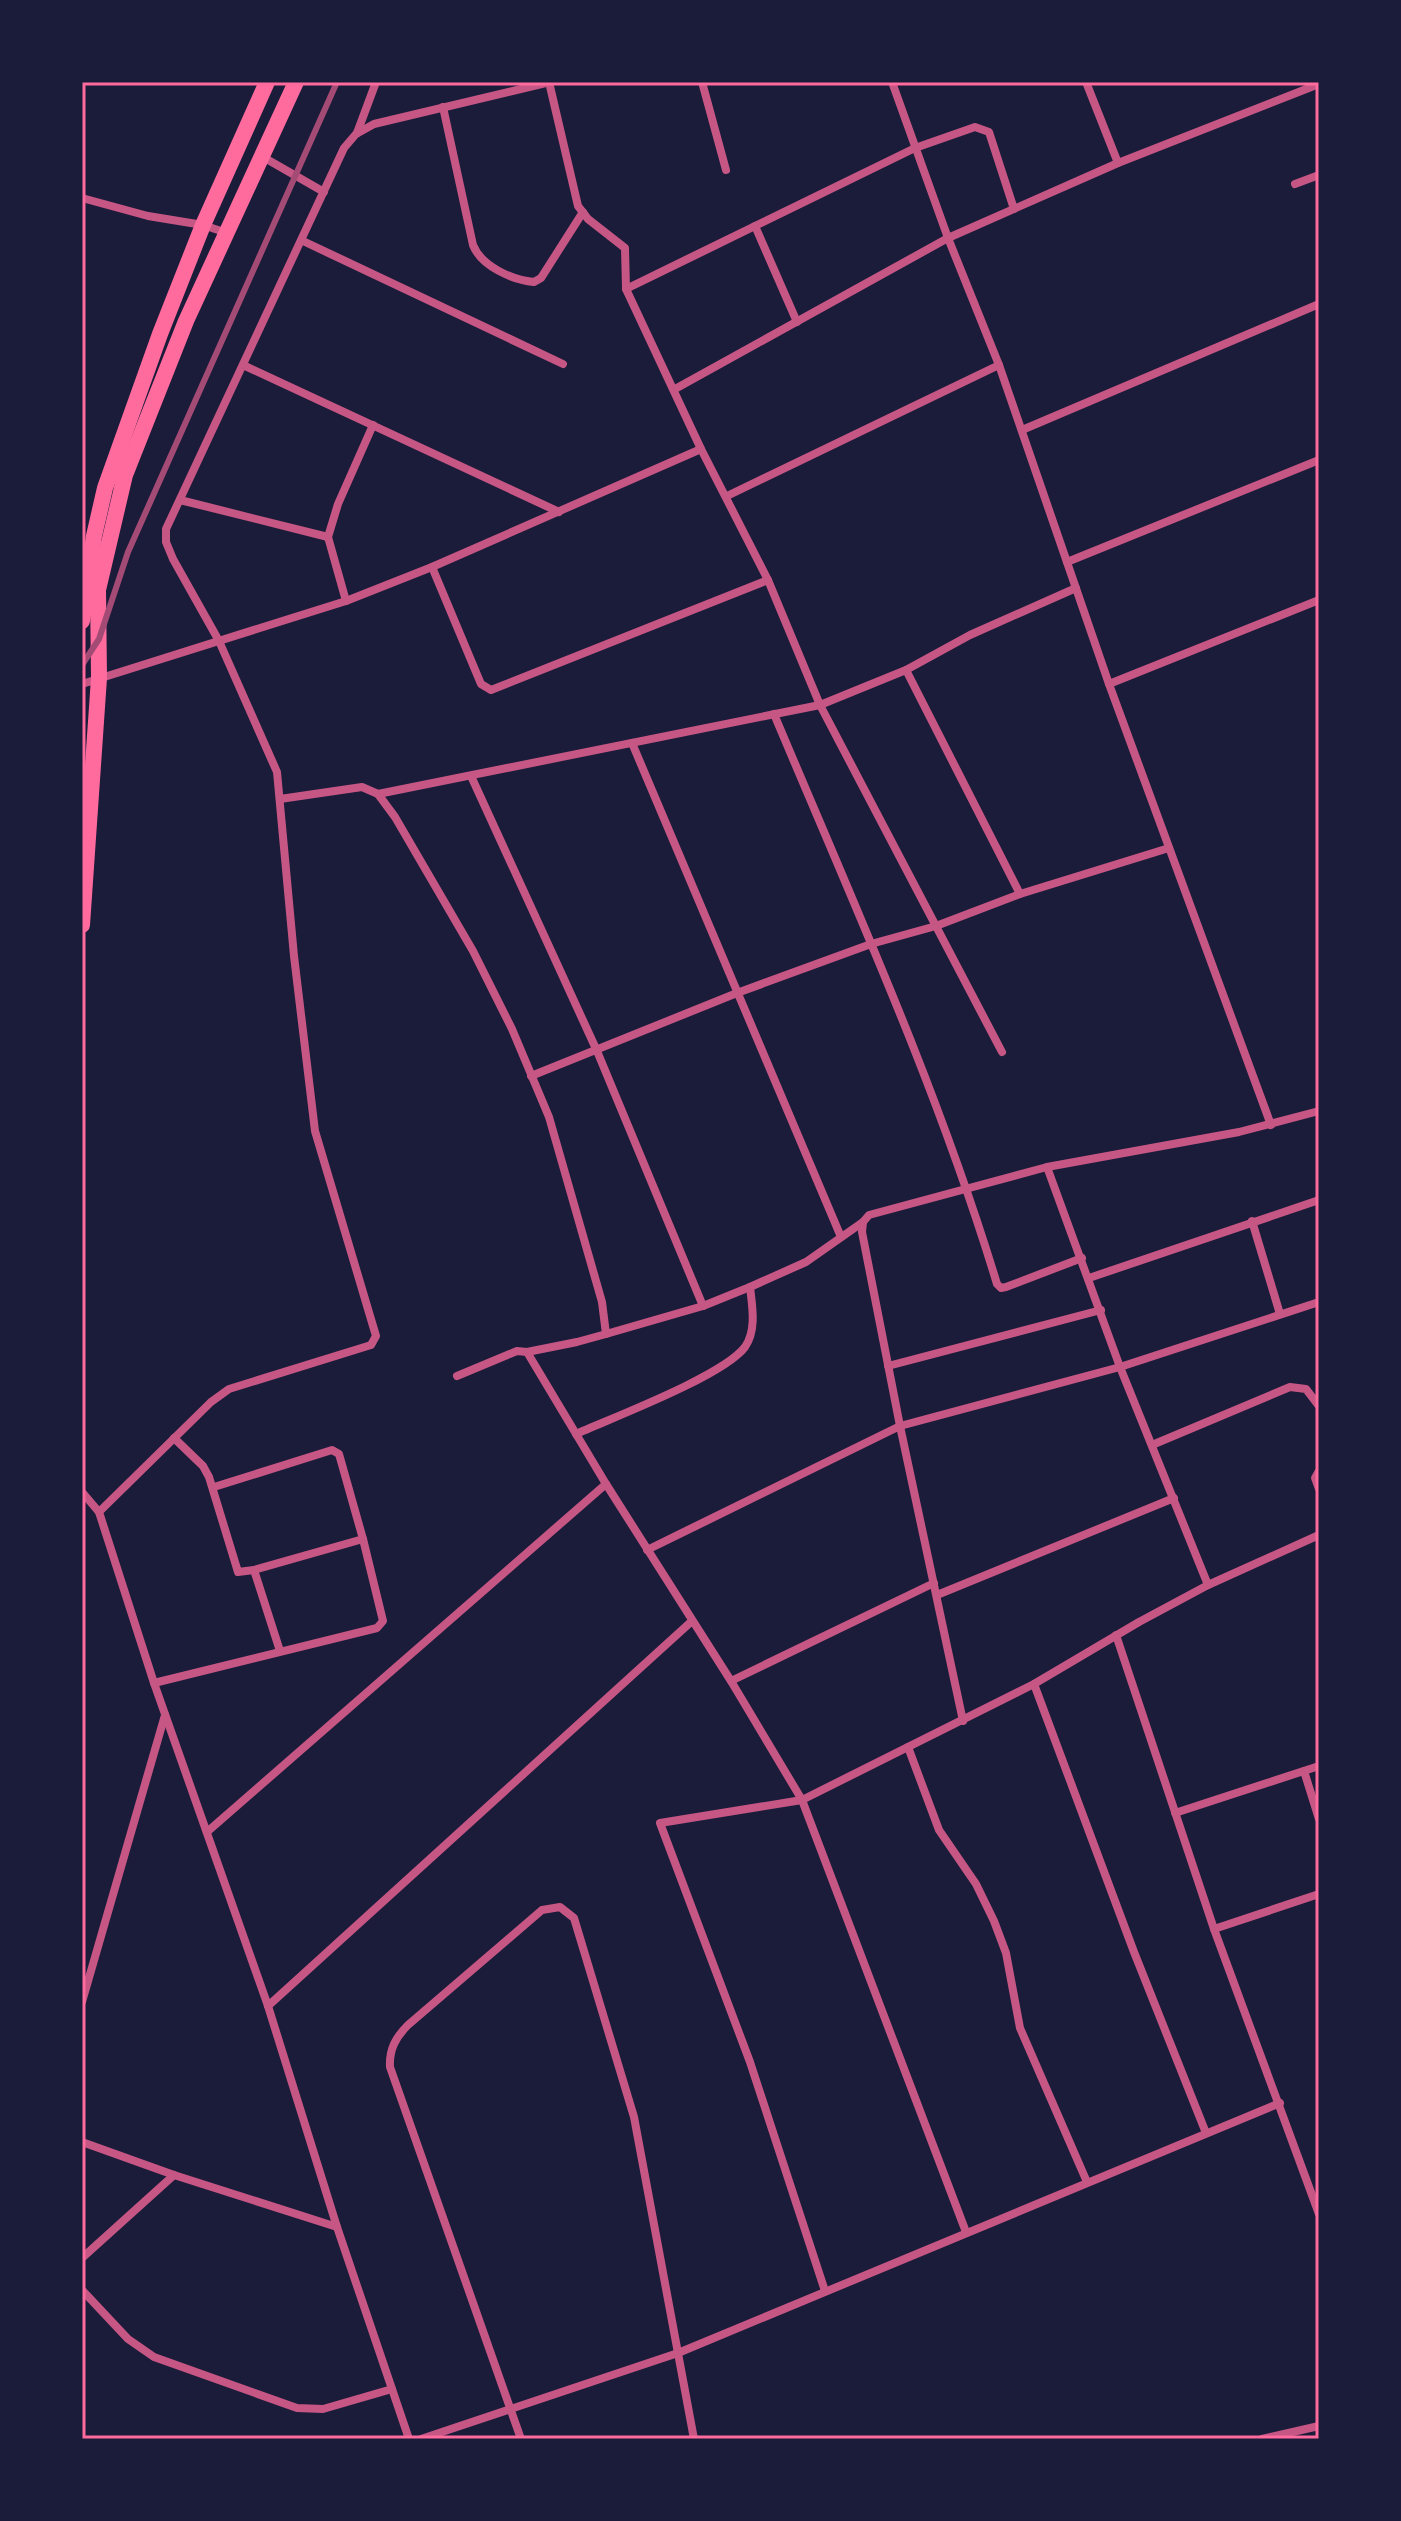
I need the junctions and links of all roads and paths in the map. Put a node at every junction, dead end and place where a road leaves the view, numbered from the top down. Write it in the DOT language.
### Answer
graph roads {
  1 [pos="267,82"];
  2 [pos="296,82"];
  3 [pos="376,82"];
  4 [pos="550,82"];
  5 [pos="702,82"];
  6 [pos="892,82"];
  7 [pos="1086,82"];
  8 [pos="1319,84"];
  9 [pos="443,107"];
  10 [pos="356,134"];
  11 [pos="915,148"];
  12 [pos="263,157"];
  13 [pos="1118,163"];
  14 [pos="726,170"];
  15 [pos="1319,175"];
  16 [pos="1295,184"];
  17 [pos="324,192"];
  18 [pos="82,198"];
  19 [pos="1014,209"];
  20 [pos="583,212"];
  21 [pos="203,225"];
  22 [pos="755,226"];
  23 [pos="227,233"];
  24 [pos="948,238"];
  25 [pos="303,241"];
  26 [pos="626,289"];
  27 [pos="1319,304"];
  28 [pos="797,322"];
  29 [pos="563,364"];
  30 [pos="243,365"];
  31 [pos="999,365"];
  32 [pos="675,389"];
  33 [pos="373,425"];
  34 [pos="1022,430"];
  35 [pos="701,449"];
  36 [pos="1319,460"];
  37 [pos="727,496"];
  38 [pos="180,500"];
  39 [pos="559,512"];
  40 [pos="328,537"];
  41 [pos="1067,562"];
  42 [pos="432,567"];
  43 [pos="768,580"];
  44 [pos="1076,588"];
  45 [pos="1319,600"];
  46 [pos="346,601"];
  47 [pos="82,621"];
  48 [pos="219,641"];
  49 [pos="906,670"];
  50 [pos="99,678"];
  51 [pos="82,684"];
  52 [pos="1109,684"];
  53 [pos="820,705"];
  54 [pos="774,714"];
  55 [pos="632,743"];
  56 [pos="471,776"];
  57 [pos="378,794"];
  58 [pos="280,799"];
  59 [pos="1169,848"];
  60 [pos="1020,894"];
  61 [pos="82,925"];
  62 [pos="936,926"];
  63 [pos="871,944"];
  64 [pos="737,993"];
  65 [pos="597,1051"];
  66 [pos="1002,1052"];
  67 [pos="531,1076"];
  68 [pos="1319,1111"];
  69 [pos="1271,1125"];
  70 [pos="1047,1167"];
  71 [pos="967,1187"];
  72 [pos="1319,1200"];
  73 [pos="1252,1221"];
  74 [pos="863,1222"];
  75 [pos="841,1237"];
  76 [pos="1082,1258"];
  77 [pos="1089,1278"];
  78 [pos="750,1287"];
  79 [pos="1319,1302"];
  80 [pos="703,1306"];
  81 [pos="1101,1310"];
  82 [pos="1280,1314"];
  83 [pos="606,1334"];
  84 [pos="527,1352"];
  85 [pos="888,1366"];
  86 [pos="1120,1367"];
  87 [pos="457,1376"];
  88 [pos="1319,1406"];
  89 [pos="900,1426"];
  90 [pos="576,1434"];
  91 [pos="174,1438"];
  92 [pos="1152,1445"];
  93 [pos="1319,1471"];
  94 [pos="606,1484"];
  95 [pos="214,1487"];
  96 [pos="1319,1489"];
  97 [pos="82,1492"];
  98 [pos="1174,1498"];
  99 [pos="99,1512"];
  100 [pos="1319,1535"];
  101 [pos="363,1539"];
  102 [pos="647,1550"];
  103 [pos="254,1570"];
  104 [pos="934,1583"];
  105 [pos="1208,1585"];
  106 [pos="937,1595"];
  107 [pos="692,1621"];
  108 [pos="1116,1635"];
  109 [pos="280,1651"];
  110 [pos="731,1681"];
  111 [pos="154,1683"];
  112 [pos="1034,1684"];
  113 [pos="165,1715"];
  114 [pos="963,1721"];
  115 [pos="908,1747"];
  116 [pos="1319,1766"];
  117 [pos="1304,1771"];
  118 [pos="802,1800"];
  119 [pos="1175,1813"];
  120 [pos="1319,1819"];
  121 [pos="207,1832"];
  122 [pos="1319,1894"];
  123 [pos="1214,1929"];
  124 [pos="82,2002"];
  125 [pos="268,2006"];
  126 [pos="1280,2103"];
  127 [pos="1206,2133"];
  128 [pos="82,2142"];
  129 [pos="174,2175"];
  130 [pos="1087,2182"];
  131 [pos="1319,2214"];
  132 [pos="337,2227"];
  133 [pos="966,2232"];
  134 [pos="82,2258"];
  135 [pos="82,2290"];
  136 [pos="825,2291"];
  137 [pos="678,2353"];
  138 [pos="392,2389"];
  139 [pos="511,2411"];
  140 [pos="1319,2426"];
  141 [pos="409,2439"];
  142 [pos="421,2439"];
  143 [pos="521,2439"];
  144 [pos="694,2439"];
  145 [pos="1262,2439"];
  1 -- 21 [label="highway"];
  2 -- 12 [label="highway"];
  3 -- 10 [label="street"];
  4 -- 9 [label="street"];
  4 -- 20 [label="street"];
  5 -- 14 [label="street"];
  6 -- 11 [label="street"];
  7 -- 13 [label="street"];
  8 -- 13 [label="street"];
  9 -- 10 [label="street"];
  9 -- 20 [label="street"];
  10 -- 17 [label="street"];
  11 -- 19 [label="street"];
  11 -- 22 [label="street"];
  11 -- 24 [label="street"];
  12 -- 17 [label="street"];
  12 -- 23 [label="highway"];
  13 -- 19 [label="street"];
  15 -- 16 [label="street"];
  17 -- 25 [label="street"];
  18 -- 21 [label="street"];
  19 -- 24 [label="street"];
  20 -- 26 [label="street"];
  21 -- 23 [label="street"];
  21 -- 47 [label="highway"];
  22 -- 26 [label="street"];
  22 -- 28 [label="street"];
  23 -- 50 [label="highway"];
  24 -- 28 [label="street"];
  24 -- 31 [label="street"];
  25 -- 29 [label="street"];
  25 -- 30 [label="street"];
  26 -- 32 [label="street"];
  27 -- 34 [label="street"];
  28 -- 32 [label="street"];
  30 -- 33 [label="street"];
  30 -- 38 [label="street"];
  31 -- 34 [label="street"];
  31 -- 37 [label="street"];
  32 -- 35 [label="street"];
  33 -- 39 [label="street"];
  33 -- 40 [label="street"];
  34 -- 41 [label="street"];
  35 -- 37 [label="street"];
  35 -- 39 [label="street"];
  36 -- 41 [label="street"];
  37 -- 43 [label="street"];
  38 -- 40 [label="street"];
  38 -- 48 [label="street"];
  39 -- 42 [label="street"];
  40 -- 46 [label="street"];
  41 -- 44 [label="street"];
  42 -- 43 [label="street"];
  42 -- 46 [label="street"];
  43 -- 53 [label="street"];
  44 -- 49 [label="street"];
  44 -- 52 [label="street"];
  45 -- 52 [label="street"];
  46 -- 48 [label="street"];
  48 -- 50 [label="street"];
  48 -- 58 [label="street"];
  49 -- 53 [label="street"];
  49 -- 60 [label="street"];
  50 -- 51 [label="street"];
  50 -- 61 [label="highway"];
  52 -- 59 [label="street"];
  53 -- 54 [label="street"];
  53 -- 62 [label="street"];
  54 -- 55 [label="street"];
  54 -- 63 [label="street"];
  55 -- 56 [label="street"];
  55 -- 64 [label="street"];
  56 -- 57 [label="street"];
  56 -- 65 [label="street"];
  57 -- 58 [label="street"];
  57 -- 67 [label="street"];
  58 -- 91 [label="street"];
  59 -- 60 [label="street"];
  59 -- 69 [label="street"];
  60 -- 62 [label="street"];
  62 -- 63 [label="street"];
  62 -- 66 [label="street"];
  63 -- 64 [label="street"];
  63 -- 71 [label="street"];
  64 -- 65 [label="street"];
  64 -- 75 [label="street"];
  65 -- 67 [label="street"];
  65 -- 80 [label="street"];
  67 -- 83 [label="street"];
  68 -- 69 [label="street"];
  69 -- 70 [label="street"];
  70 -- 71 [label="street"];
  70 -- 76 [label="street"];
  71 -- 74 [label="street"];
  71 -- 76 [label="street"];
  72 -- 73 [label="street"];
  73 -- 77 [label="street"];
  73 -- 82 [label="street"];
  74 -- 75 [label="street"];
  74 -- 85 [label="street"];
  75 -- 78 [label="street"];
  76 -- 77 [label="street"];
  77 -- 81 [label="street"];
  78 -- 80 [label="street"];
  78 -- 90 [label="street"];
  79 -- 82 [label="street"];
  80 -- 83 [label="street"];
  81 -- 85 [label="street"];
  81 -- 86 [label="street"];
  82 -- 86 [label="street"];
  83 -- 84 [label="street"];
  84 -- 87 [label="street"];
  84 -- 90 [label="street"];
  85 -- 89 [label="street"];
  86 -- 89 [label="street"];
  86 -- 92 [label="street"];
  88 -- 92 [label="street"];
  89 -- 102 [label="street"];
  89 -- 104 [label="street"];
  90 -- 94 [label="street"];
  91 -- 95 [label="street"];
  91 -- 99 [label="street"];
  92 -- 98 [label="street"];
  93 -- 96 [label="street"];
  94 -- 102 [label="street"];
  94 -- 121 [label="street"];
  95 -- 101 [label="street"];
  95 -- 103 [label="street"];
  97 -- 99 [label="street"];
  98 -- 105 [label="street"];
  98 -- 106 [label="street"];
  99 -- 111 [label="street"];
  100 -- 105 [label="street"];
  101 -- 103 [label="street"];
  101 -- 109 [label="street"];
  102 -- 107 [label="street"];
  103 -- 109 [label="street"];
  104 -- 106 [label="street"];
  104 -- 110 [label="street"];
  105 -- 108 [label="street"];
  106 -- 114 [label="street"];
  107 -- 110 [label="street"];
  107 -- 125 [label="street"];
  108 -- 112 [label="street"];
  108 -- 119 [label="street"];
  109 -- 111 [label="street"];
  110 -- 118 [label="street"];
  111 -- 113 [label="street"];
  112 -- 114 [label="street"];
  112 -- 127 [label="street"];
  113 -- 121 [label="street"];
  113 -- 124 [label="street"];
  114 -- 115 [label="street"];
  115 -- 118 [label="street"];
  115 -- 130 [label="street"];
  116 -- 117 [label="street"];
  117 -- 119 [label="street"];
  117 -- 120 [label="street"];
  118 -- 133 [label="street"];
  118 -- 136 [label="street"];
  119 -- 123 [label="street"];
  121 -- 125 [label="street"];
  122 -- 123 [label="street"];
  123 -- 126 [label="street"];
  125 -- 132 [label="street"];
  126 -- 127 [label="street"];
  126 -- 131 [label="street"];
  127 -- 130 [label="street"];
  128 -- 129 [label="street"];
  129 -- 132 [label="street"];
  129 -- 134 [label="street"];
  130 -- 133 [label="street"];
  132 -- 138 [label="street"];
  133 -- 136 [label="street"];
  135 -- 138 [label="street"];
  136 -- 137 [label="street"];
  137 -- 139 [label="street"];
  137 -- 139 [label="street"];
  137 -- 144 [label="street"];
  138 -- 141 [label="street"];
  139 -- 142 [label="street"];
  139 -- 143 [label="street"];
  140 -- 145 [label="street"];
}
